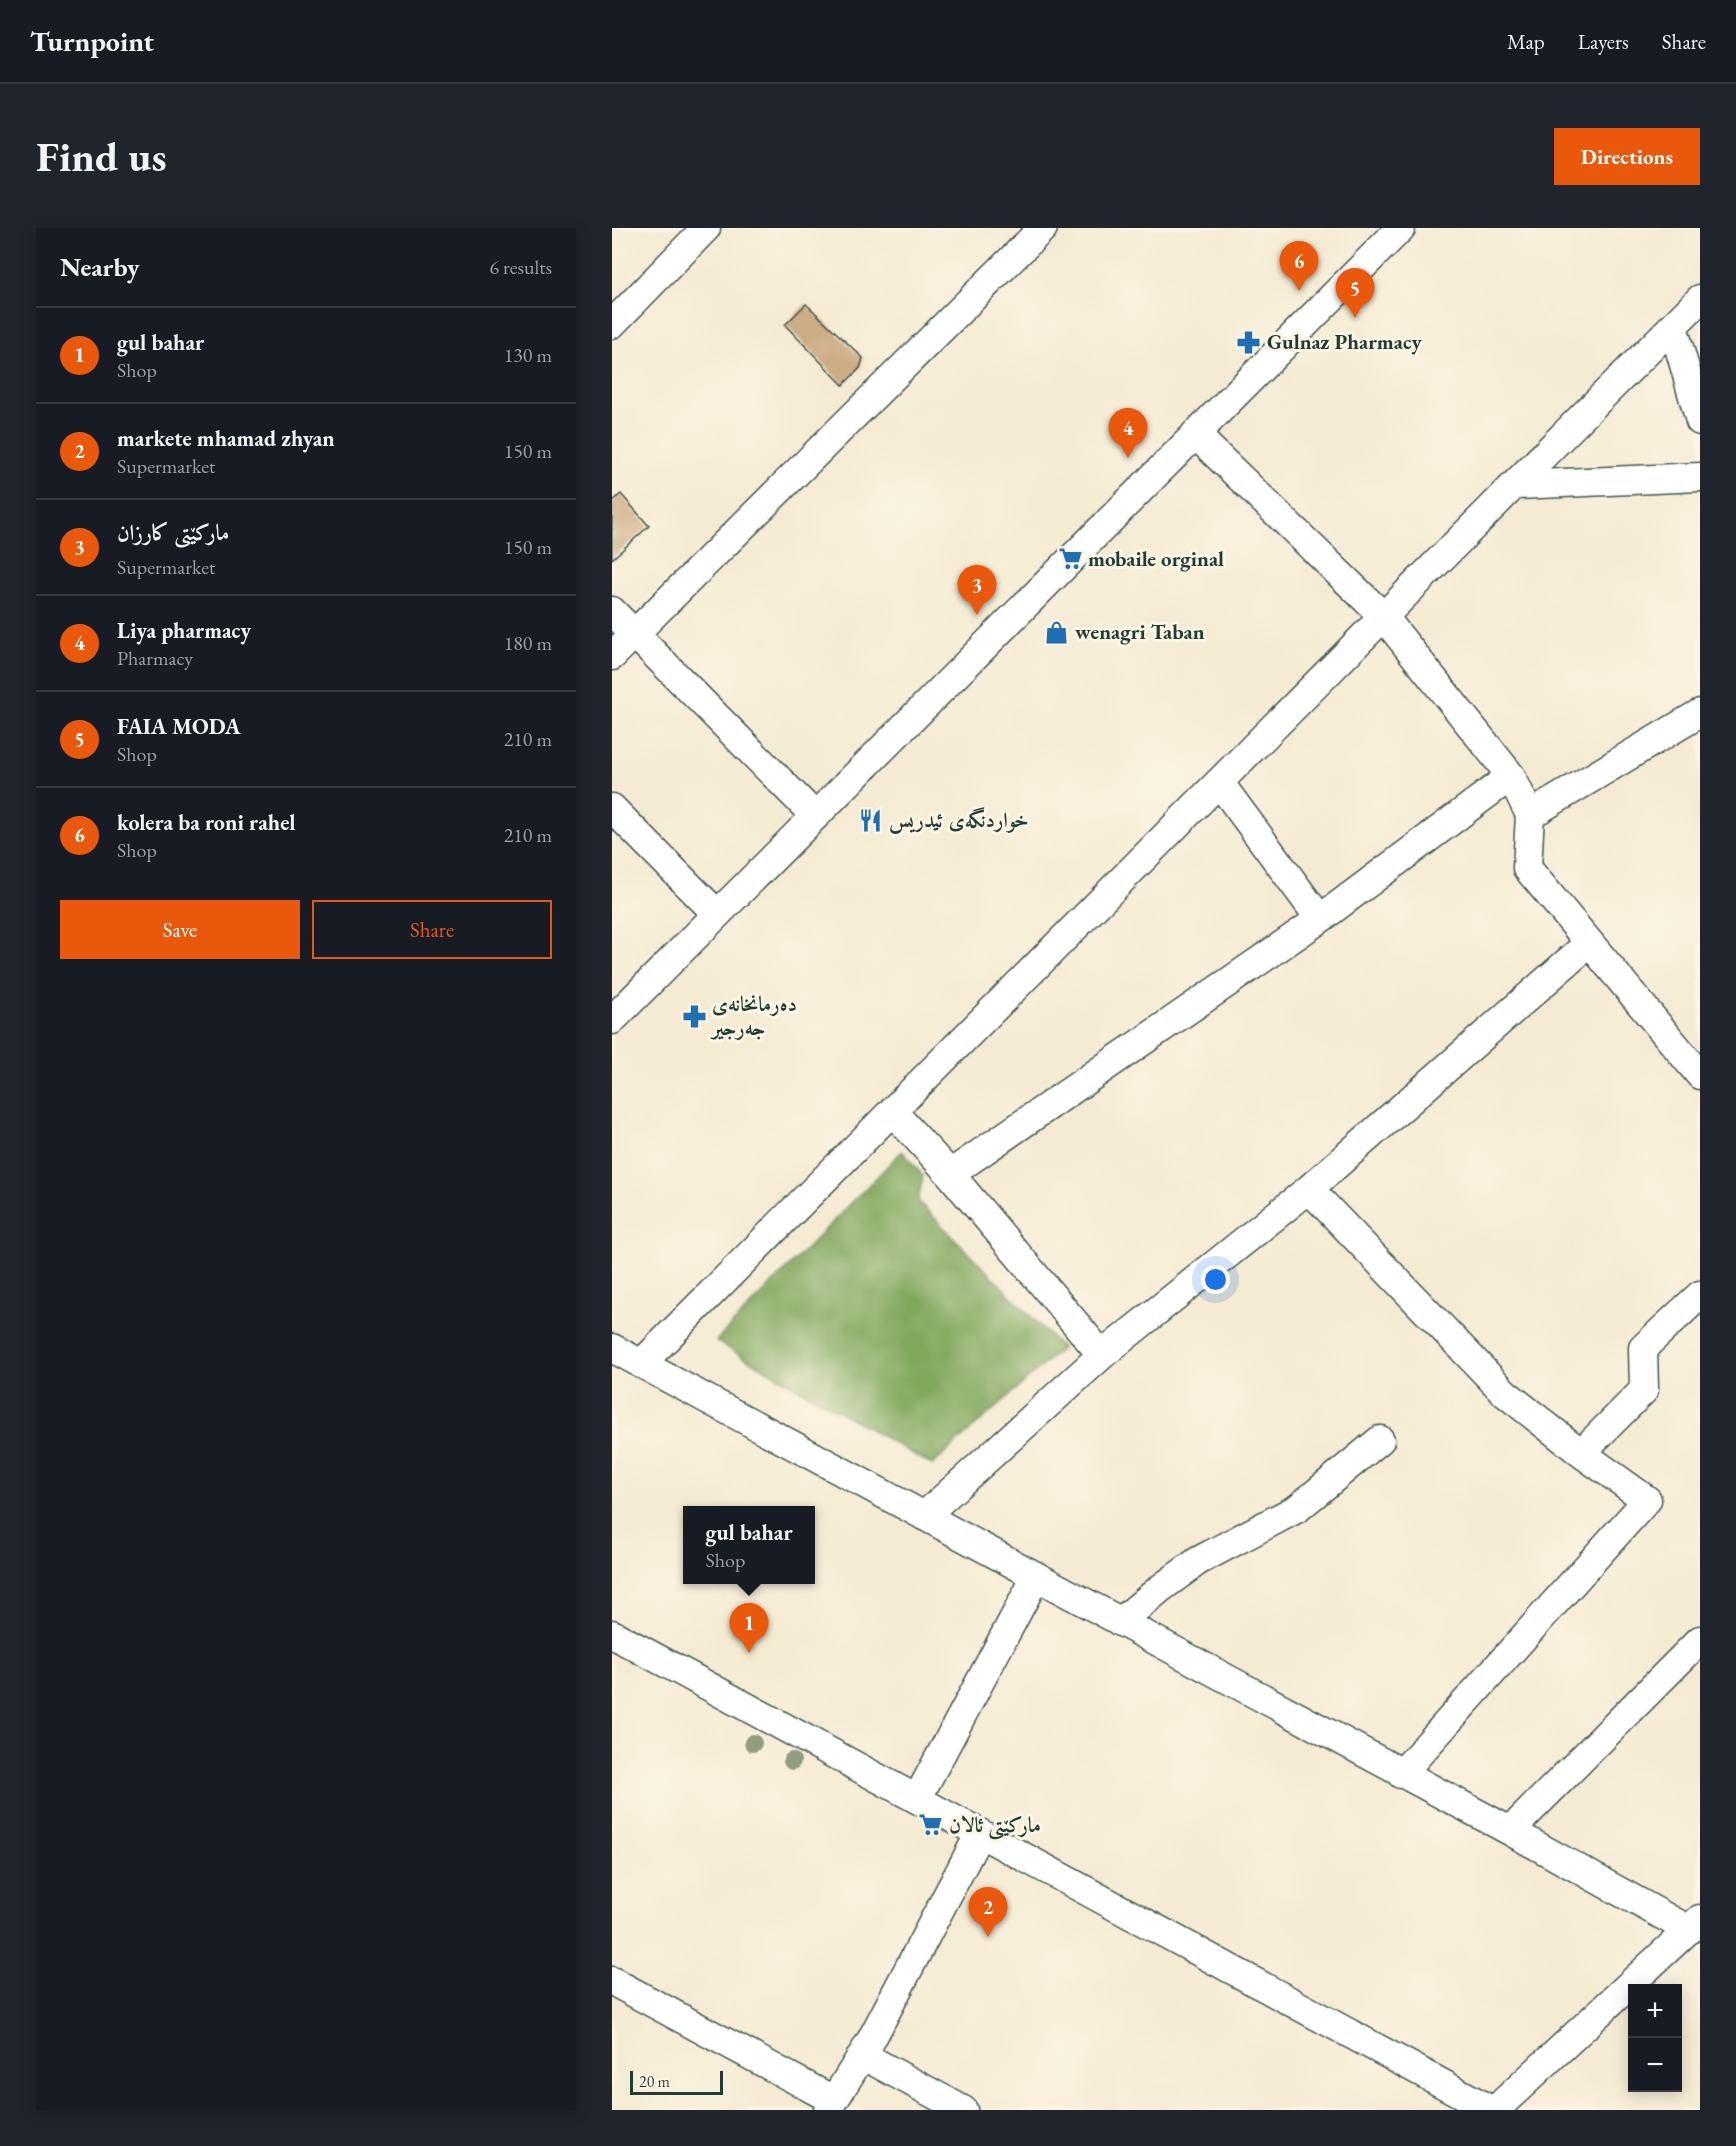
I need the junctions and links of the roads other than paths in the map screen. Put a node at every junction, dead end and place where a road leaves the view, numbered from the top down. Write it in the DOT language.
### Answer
graph roads {
  1 [pos="706,228"];
  2 [pos="1043,228"];
  3 [pos="1401,228"];
  4 [pos="1700,299"];
  5 [pos="612,324"];
  6 [pos="1674,326"];
  7 [pos="1700,421"];
  8 [pos="1195,434"];
  9 [pos="1700,477"];
  10 [pos="1515,485"];
  11 [pos="612,611"];
  12 [pos="1383,616"];
  13 [pos="634,633"];
  14 [pos="612,656"];
  15 [pos="1700,712"];
  16 [pos="1511,776"];
  17 [pos="1219,782"];
  18 [pos="612,808"];
  19 [pos="1530,815"];
  20 [pos="814,816"];
  21 [pos="717,914"];
  22 [pos="1320,919"];
  23 [pos="1588,944"];
  24 [pos="612,1020"];
  25 [pos="1700,1075"];
  26 [pos="893,1112"];
  27 [pos="950,1174"];
  28 [pos="1309,1189"];
  29 [pos="1700,1295"];
  30 [pos="612,1348"];
  31 [pos="1102,1356"];
  32 [pos="641,1364"];
  33 [pos="1380,1440"];
  34 [pos="1581,1453"];
  35 [pos="924,1516"];
  36 [pos="1036,1577"];
  37 [pos="1120,1622"];
  38 [pos="612,1634"];
  39 [pos="1700,1640"];
  40 [pos="1401,1773"];
  41 [pos="917,1799"];
  42 [pos="1510,1831"];
  43 [pos="980,1833"];
  44 [pos="1694,1924"];
  45 [pos="612,1982"];
  46 [pos="862,2055"];
  47 [pos="831,2105"];
  48 [pos="963,2110"];
  49 [pos="1493,2110"];
  1 -- 5 [label="street"];
  2 -- 13 [label="street"];
  3 -- 8 [label="street"];
  4 -- 6 [label="street"];
  6 -- 7 [label="street"];
  6 -- 10 [label="street"];
  8 -- 12 [label="street"];
  8 -- 20 [label="street"];
  9 -- 10 [label="street"];
  10 -- 12 [label="street"];
  11 -- 13 [label="street"];
  12 -- 16 [label="street"];
  12 -- 17 [label="street"];
  13 -- 14 [label="street"];
  13 -- 20 [label="street"];
  15 -- 19 [label="street"];
  16 -- 19 [label="street"];
  16 -- 22 [label="street"];
  17 -- 22 [label="street"];
  17 -- 26 [label="street"];
  18 -- 21 [label="street"];
  19 -- 23 [label="street"];
  20 -- 21 [label="street"];
  21 -- 24 [label="street"];
  22 -- 27 [label="street"];
  23 -- 25 [label="street"];
  23 -- 28 [label="street"];
  26 -- 27 [label="street"];
  26 -- 32 [label="street"];
  27 -- 31 [label="street"];
  28 -- 31 [label="street"];
  28 -- 34 [label="street"];
  29 -- 34 [label="street"];
  30 -- 32 [label="street"];
  31 -- 35 [label="street"];
  32 -- 35 [label="street"];
  33 -- 37 [label="street"];
  34 -- 40 [label="street"];
  35 -- 36 [label="street"];
  36 -- 37 [label="street"];
  36 -- 41 [label="street"];
  37 -- 40 [label="street"];
  38 -- 41 [label="street"];
  39 -- 42 [label="street"];
  40 -- 42 [label="street"];
  41 -- 43 [label="street"];
  42 -- 44 [label="street"];
  43 -- 46 [label="street"];
  43 -- 49 [label="street"];
  44 -- 49 [label="street"];
  45 -- 47 [label="street"];
  46 -- 47 [label="street"];
  46 -- 48 [label="street"];
}
